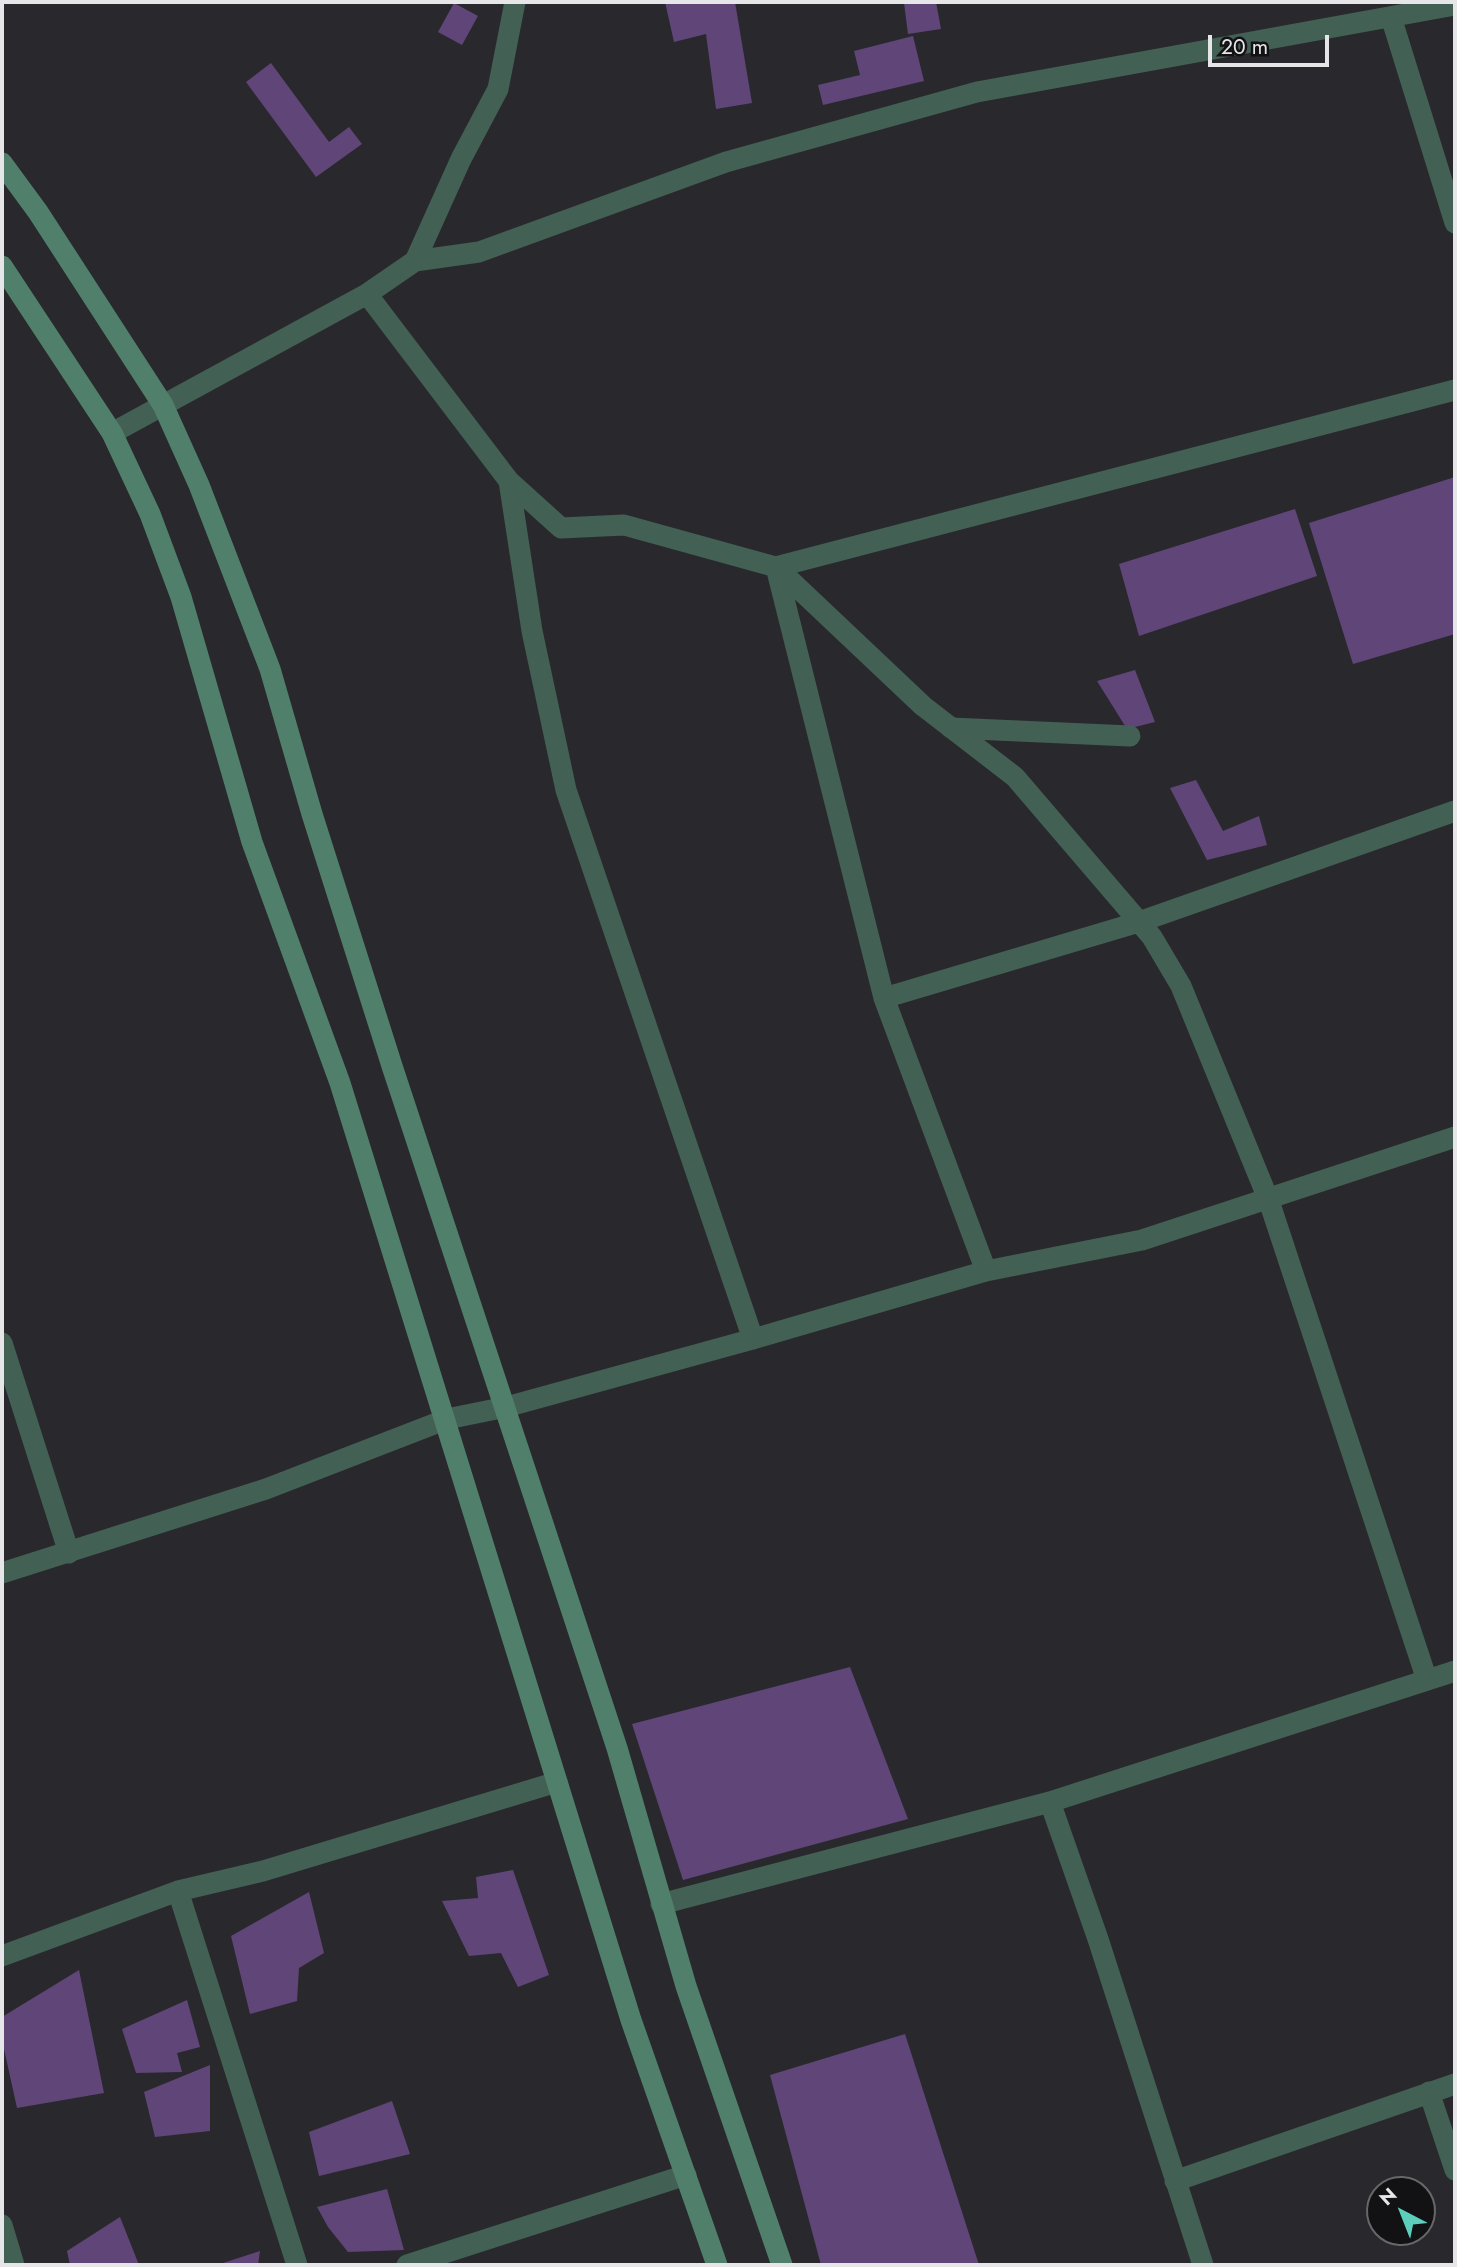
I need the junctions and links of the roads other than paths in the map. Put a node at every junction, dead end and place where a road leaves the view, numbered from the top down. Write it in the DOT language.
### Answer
graph roads {
  1 [pos="515,2"];
  2 [pos="1455,5"];
  3 [pos="1391,17"];
  4 [pos="2,163"];
  5 [pos="1455,223"];
  6 [pos="415,261"];
  7 [pos="2,266"];
  8 [pos="367,294"];
  9 [pos="1455,390"];
  10 [pos="163,405"];
  11 [pos="111,433"];
  12 [pos="509,481"];
  13 [pos="776,567"];
  14 [pos="951,728"];
  15 [pos="1130,736"];
  16 [pos="1455,811"];
  17 [pos="1139,922"];
  18 [pos="884,998"];
  19 [pos="1455,1137"];
  20 [pos="1269,1201"];
  21 [pos="986,1271"];
  22 [pos="753,1339"];
  23 [pos="2,1343"];
  24 [pos="506,1407"];
  25 [pos="447,1419"];
  26 [pos="69,1553"];
  27 [pos="2,1573"];
  28 [pos="1455,1671"];
  29 [pos="1427,1680"];
  30 [pos="557,1782"];
  31 [pos="1050,1802"];
  32 [pos="178,1891"];
  33 [pos="661,1904"];
  34 [pos="2,1956"];
  35 [pos="1455,2084"];
  36 [pos="1429,2092"];
  37 [pos="1455,2171"];
  38 [pos="686,2175"];
  39 [pos="1175,2181"];
  40 [pos="2,2225"];
  41 [pos="14,2265"];
  42 [pos="297,2265"];
  43 [pos="407,2265"];
  44 [pos="717,2265"];
  45 [pos="782,2265"];
  46 [pos="1202,2265"];
  1 -- 6 [label="street"];
  2 -- 3 [label="street"];
  3 -- 5 [label="street"];
  3 -- 6 [label="street"];
  4 -- 10 [label="main road"];
  6 -- 8 [label="street"];
  7 -- 11 [label="main road"];
  8 -- 10 [label="street"];
  8 -- 12 [label="street"];
  9 -- 13 [label="street"];
  10 -- 11 [label="street"];
  10 -- 24 [label="main road"];
  11 -- 25 [label="main road"];
  12 -- 13 [label="street"];
  12 -- 22 [label="street"];
  13 -- 14 [label="street"];
  13 -- 18 [label="street"];
  14 -- 15 [label="street"];
  14 -- 17 [label="street"];
  16 -- 17 [label="street"];
  17 -- 18 [label="street"];
  17 -- 20 [label="street"];
  18 -- 21 [label="street"];
  19 -- 20 [label="street"];
  20 -- 21 [label="street"];
  20 -- 29 [label="street"];
  21 -- 22 [label="street"];
  22 -- 24 [label="street"];
  23 -- 26 [label="street"];
  24 -- 25 [label="street"];
  24 -- 33 [label="main road"];
  25 -- 26 [label="street"];
  25 -- 30 [label="main road"];
  26 -- 27 [label="street"];
  28 -- 29 [label="street"];
  29 -- 31 [label="street"];
  30 -- 32 [label="street"];
  30 -- 38 [label="main road"];
  31 -- 33 [label="street"];
  31 -- 39 [label="street"];
  32 -- 34 [label="street"];
  32 -- 42 [label="street"];
  33 -- 45 [label="main road"];
  35 -- 36 [label="street"];
  36 -- 37 [label="street"];
  36 -- 39 [label="street"];
  38 -- 43 [label="street"];
  38 -- 44 [label="main road"];
  39 -- 46 [label="street"];
  40 -- 41 [label="street"];
}
